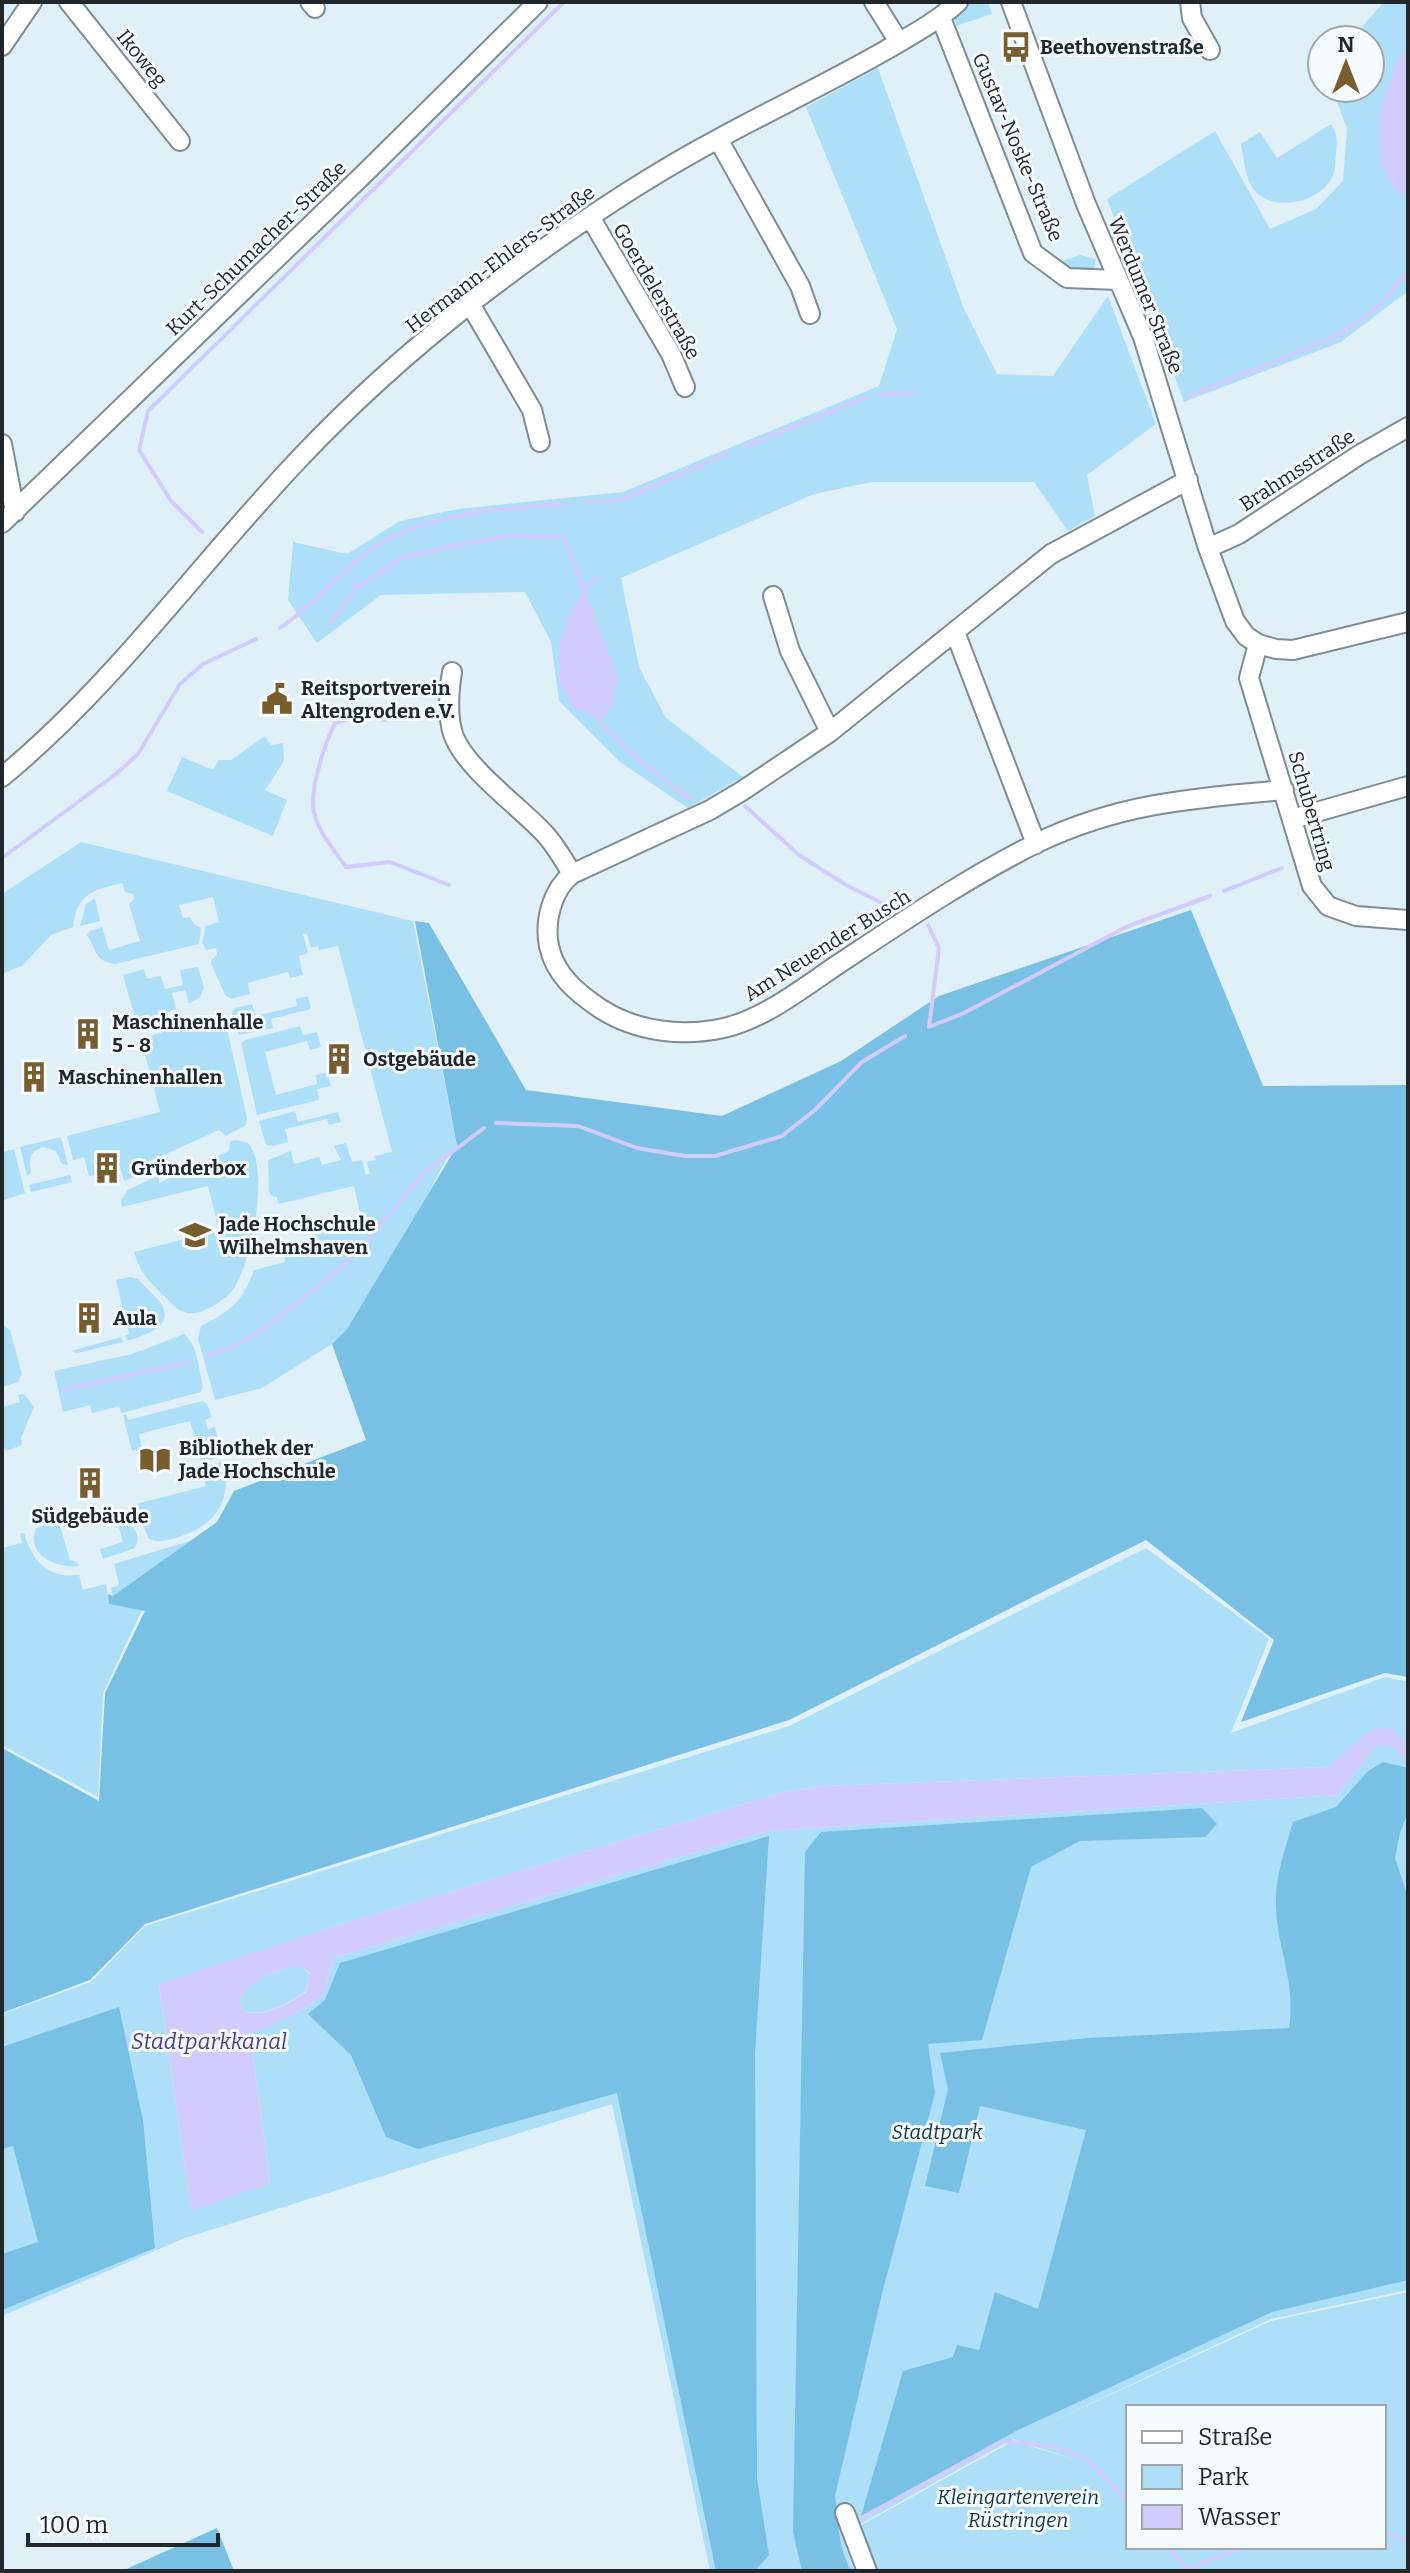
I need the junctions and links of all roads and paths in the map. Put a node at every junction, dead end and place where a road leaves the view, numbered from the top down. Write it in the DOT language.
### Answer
graph roads {
  1 [pos="32,2"];
  2 [pos="69,2"];
  3 [pos="538,2"];
  4 [pos="874,2"];
  5 [pos="958,2"];
  6 [pos="1011,2"];
  7 [pos="1190,2"];
  8 [pos="941,18"];
  9 [pos="899,42"];
  10 [pos="2,46"];
  11 [pos="1210,50"];
  12 [pos="718,139"];
  13 [pos="180,141"];
  14 [pos="590,217"];
  15 [pos="1118,280"];
  16 [pos="470,304"];
  17 [pos="810,314"];
  18 [pos="685,387"];
  19 [pos="1408,427"];
  20 [pos="540,442"];
  21 [pos="2,444"];
  22 [pos="7,468"];
  23 [pos="1188,480"];
  24 [pos="43,484"];
  25 [pos="8,518"];
  26 [pos="1208,548"];
  27 [pos="773,596"];
  28 [pos="1408,622"];
  29 [pos="955,632"];
  30 [pos="1258,644"];
  31 [pos="452,672"];
  32 [pos="830,732"];
  33 [pos="2,777"];
  34 [pos="1408,786"];
  35 [pos="1284,790"];
  36 [pos="1292,819"];
  37 [pos="1036,844"];
  38 [pos="572,874"];
  39 [pos="1408,920"];
  40 [pos="845,2513"];
  41 [pos="867,2571"];
  1 -- 10 [label="street"];
  2 -- 13 [label="street, Ikoweg"];
  3 -- 24 [label="street, Kurt-Schumacher-Straße"];
  4 -- 9 [label="street"];
  5 -- 8 [label="street, Hermann-Ehlers-Straße"];
  6 -- 15 [label="street, Werdumer Straße"];
  7 -- 11 [label="street"];
  8 -- 9 [label="street, Hermann-Ehlers-Straße"];
  8 -- 15 [label="street, Gustav-Noske-Straße"];
  9 -- 12 [label="street, Hermann-Ehlers-Straße"];
  12 -- 14 [label="street, Hermann-Ehlers-Straße"];
  12 -- 17 [label="street"];
  14 -- 16 [label="street, Hermann-Ehlers-Straße"];
  14 -- 18 [label="street, Goerdelerstraße"];
  15 -- 23 [label="street, Werdumer Straße"];
  16 -- 20 [label="street"];
  16 -- 33 [label="street, Hermann-Ehlers-Straße"];
  19 -- 26 [label="street, Brahmsstraße"];
  21 -- 22 [label="street"];
  22 -- 24 [label="street"];
  22 -- 25 [label="street"];
  23 -- 26 [label="street, Werdumer Straße"];
  23 -- 29 [label="street"];
  24 -- 25 [label="street, Kurt-Schumacher-Straße"];
  26 -- 30 [label="street, Werdumer Straße"];
  27 -- 32 [label="street"];
  28 -- 30 [label="street"];
  29 -- 32 [label="street"];
  29 -- 37 [label="street"];
  30 -- 35 [label="street, Schubertring"];
  31 -- 38 [label="street"];
  32 -- 38 [label="street"];
  34 -- 36 [label="street"];
  35 -- 36 [label="street, Schubertring"];
  35 -- 37 [label="street, Am Neuender Busch"];
  36 -- 39 [label="street, Schubertring"];
  37 -- 38 [label="street, Am Neuender Busch"];
  40 -- 41 [label="street"];
}
